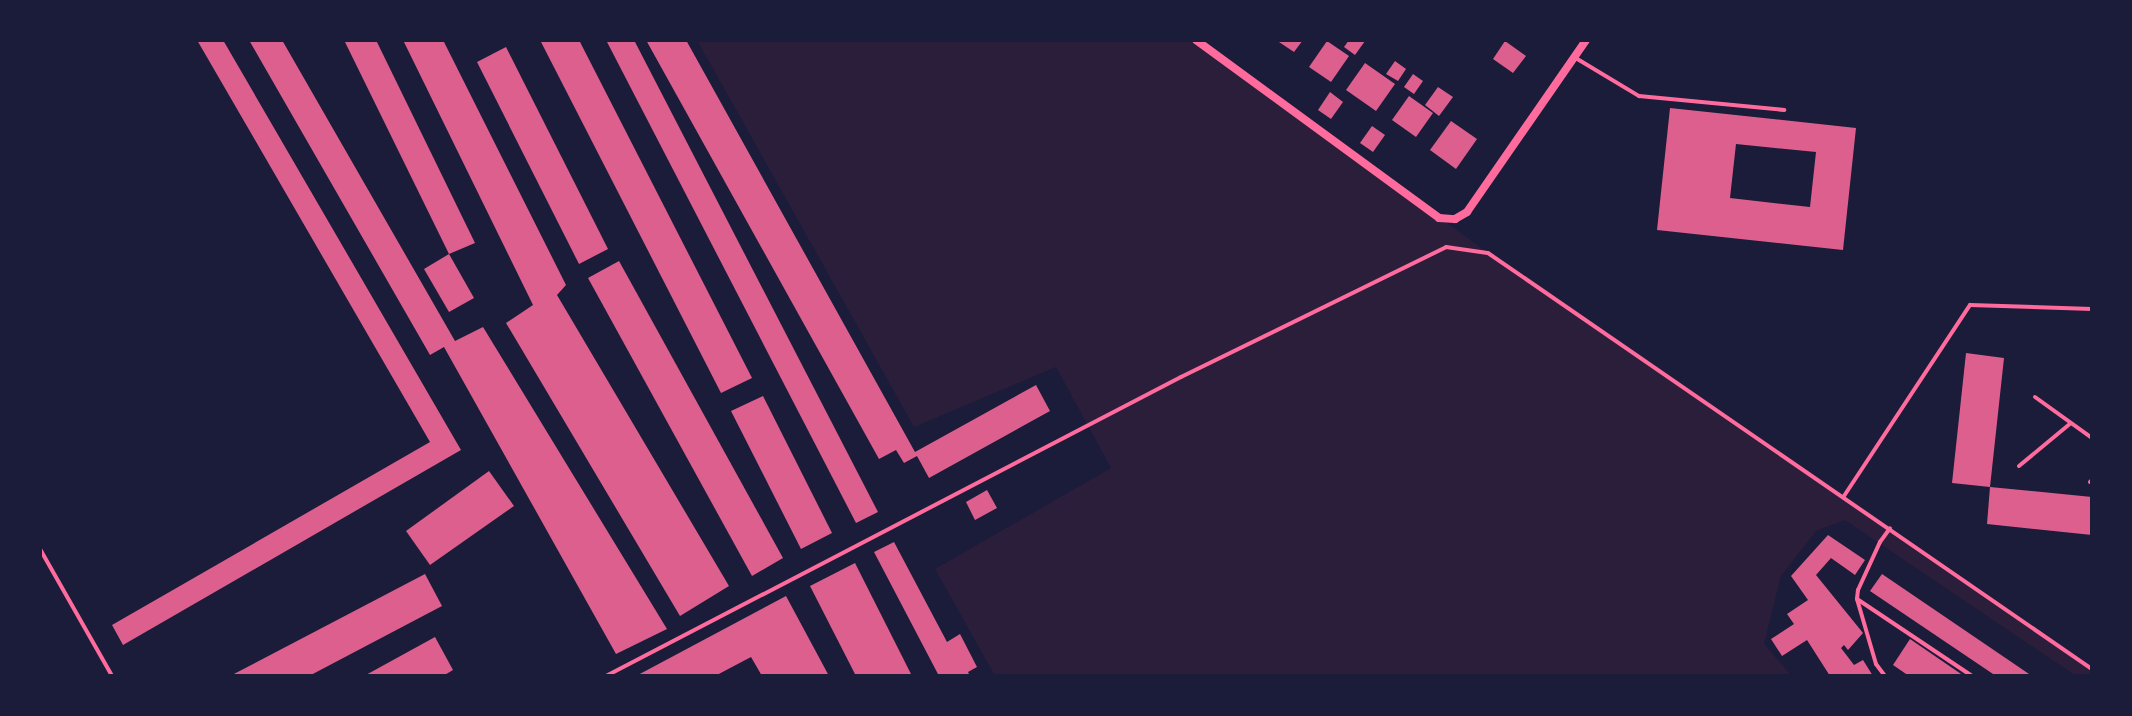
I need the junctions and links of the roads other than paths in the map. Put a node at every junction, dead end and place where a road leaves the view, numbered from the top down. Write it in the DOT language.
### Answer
graph roads {
  1 [pos="1196,40"];
  2 [pos="1586,40"];
  3 [pos="1574,57"];
  4 [pos="1784,110"];
  5 [pos="2092,309"];
  6 [pos="2035,397"];
  7 [pos="2071,423"];
  8 [pos="2092,438"];
  9 [pos="2019,466"];
  10 [pos="1844,496"];
  11 [pos="1890,528"];
  12 [pos="40,549"];
  13 [pos="1857,599"];
  14 [pos="2092,669"];
  15 [pos="112,676"];
  16 [pos="606,676"];
  17 [pos="1885,676"];
  18 [pos="1972,676"];
  1 -- 3 [label="street"];
  2 -- 3 [label="street"];
  3 -- 4 [label="lane"];
  5 -- 10 [label="lane"];
  6 -- 7 [label="lane"];
  7 -- 8 [label="lane"];
  7 -- 9 [label="lane"];
  10 -- 11 [label="lane"];
  10 -- 16 [label="lane"];
  11 -- 13 [label="lane"];
  11 -- 14 [label="lane"];
  12 -- 15 [label="lane"];
  13 -- 17 [label="lane"];
  13 -- 18 [label="lane"];
}
